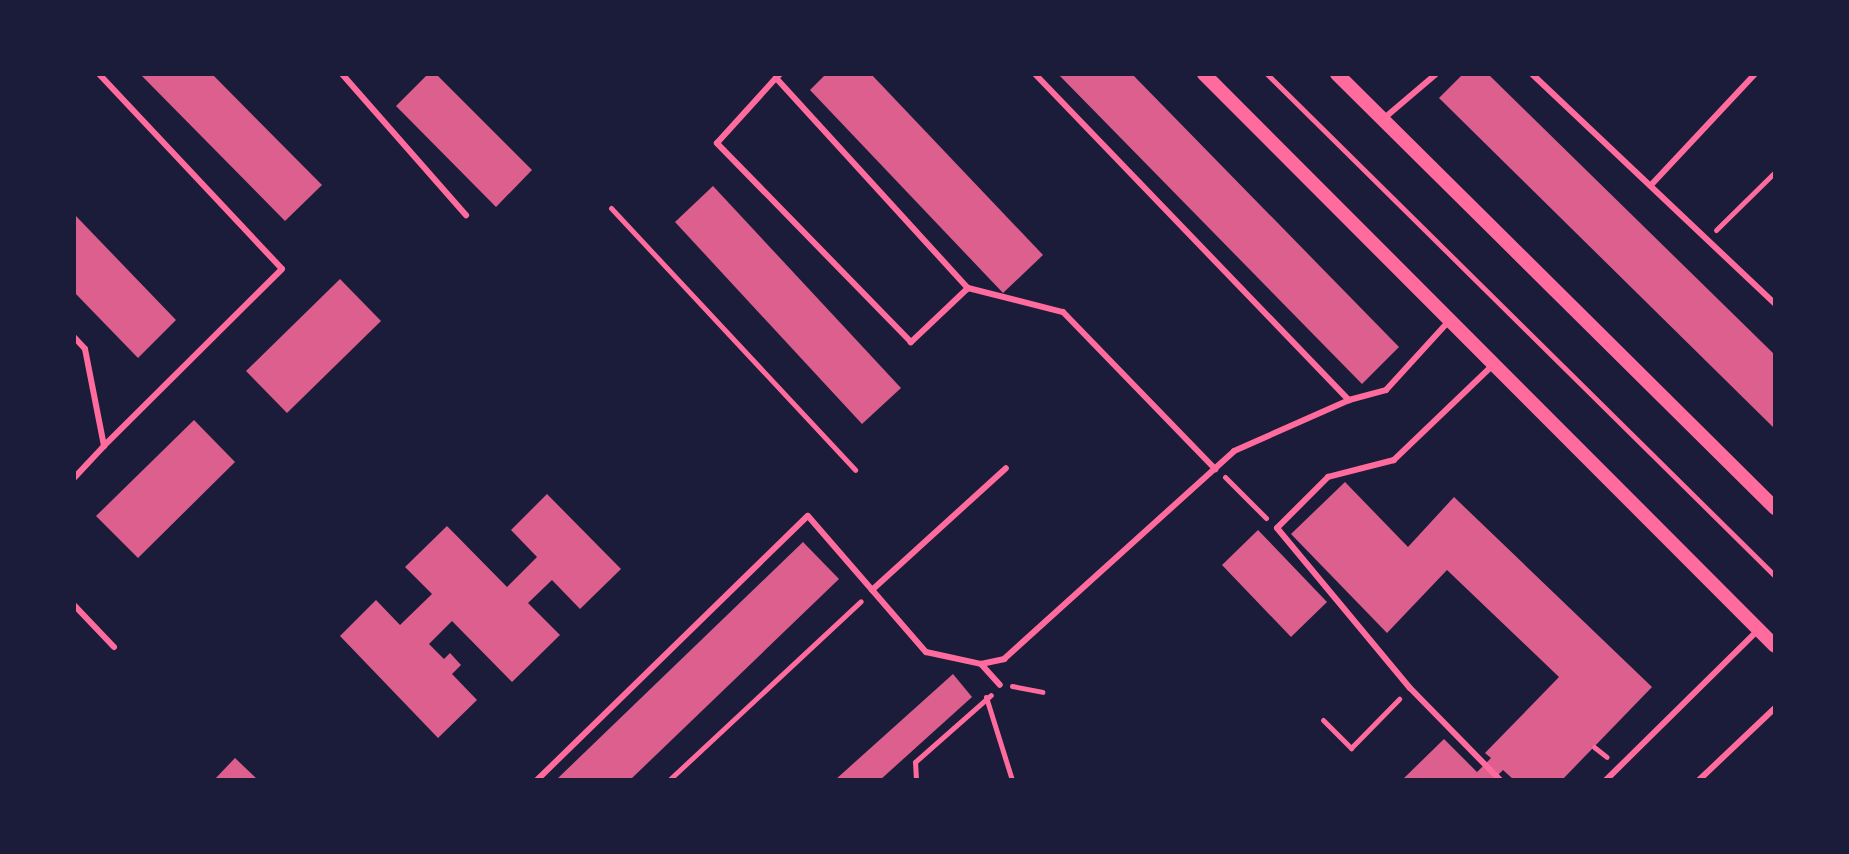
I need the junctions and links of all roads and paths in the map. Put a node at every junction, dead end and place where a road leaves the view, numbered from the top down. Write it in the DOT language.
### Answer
graph roads {
  1 [pos="99,74"];
  2 [pos="342,74"];
  3 [pos="1035,74"];
  4 [pos="1204,74"];
  5 [pos="1267,74"];
  6 [pos="1337,74"];
  7 [pos="1436,74"];
  8 [pos="1532,74"];
  9 [pos="1751,75"];
  10 [pos="778,76"];
  11 [pos="1382,120"];
  12 [pos="1775,172"];
  13 [pos="1652,184"];
  14 [pos="611,208"];
  15 [pos="466,215"];
  16 [pos="1707,239"];
  17 [pos="968,288"];
  18 [pos="1775,304"];
  19 [pos="1450,320"];
  20 [pos="74,337"];
  21 [pos="1494,364"];
  22 [pos="1349,400"];
  23 [pos="104,446"];
  24 [pos="1006,468"];
  25 [pos="1215,469"];
  26 [pos="855,470"];
  27 [pos="74,478"];
  28 [pos="1250,502"];
  29 [pos="1775,508"];
  30 [pos="1775,576"];
  31 [pos="872,590"];
  32 [pos="74,605"];
  33 [pos="1758,629"];
  34 [pos="1775,646"];
  35 [pos="114,647"];
  36 [pos="981,664"];
  37 [pos="1000,685"];
  38 [pos="1410,688"];
  39 [pos="981,689"];
  40 [pos="1042,692"];
  41 [pos="987,700"];
  42 [pos="1775,708"];
  43 [pos="1323,720"];
  44 [pos="1594,747"];
  45 [pos="1608,758"];
  46 [pos="537,780"];
  47 [pos="669,780"];
  48 [pos="916,780"];
  49 [pos="1012,780"];
  50 [pos="1500,780"];
  51 [pos="1606,780"];
  52 [pos="1699,780"];
  1 -- 23 [label="lane"];
  2 -- 15 [label="lane"];
  3 -- 22 [label="lane"];
  4 -- 19 [label="street"];
  5 -- 30 [label="path"];
  6 -- 11 [label="street"];
  7 -- 11 [label="lane"];
  8 -- 13 [label="lane"];
  9 -- 13 [label="lane"];
  10 -- 17 [label="lane"];
  10 -- 17 [label="lane"];
  11 -- 29 [label="street"];
  12 -- 16 [label="path"];
  13 -- 16 [label="lane"];
  14 -- 26 [label="path"];
  16 -- 18 [label="lane"];
  17 -- 25 [label="lane"];
  19 -- 21 [label="street"];
  19 -- 22 [label="lane"];
  20 -- 23 [label="lane"];
  21 -- 33 [label="street"];
  21 -- 38 [label="lane"];
  22 -- 25 [label="lane"];
  23 -- 27 [label="lane"];
  24 -- 31 [label="lane"];
  25 -- 28 [label="path"];
  25 -- 36 [label="lane"];
  31 -- 36 [label="lane"];
  31 -- 46 [label="lane"];
  31 -- 47 [label="path"];
  32 -- 35 [label="lane"];
  33 -- 34 [label="street"];
  33 -- 51 [label="lane"];
  36 -- 37 [label="lane"];
  37 -- 40 [label="path"];
  37 -- 41 [label="path"];
  38 -- 43 [label="path"];
  38 -- 50 [label="lane"];
  39 -- 41 [label="path"];
  41 -- 48 [label="path"];
  41 -- 49 [label="path"];
  42 -- 52 [label="lane"];
  44 -- 45 [label="path"];
}
